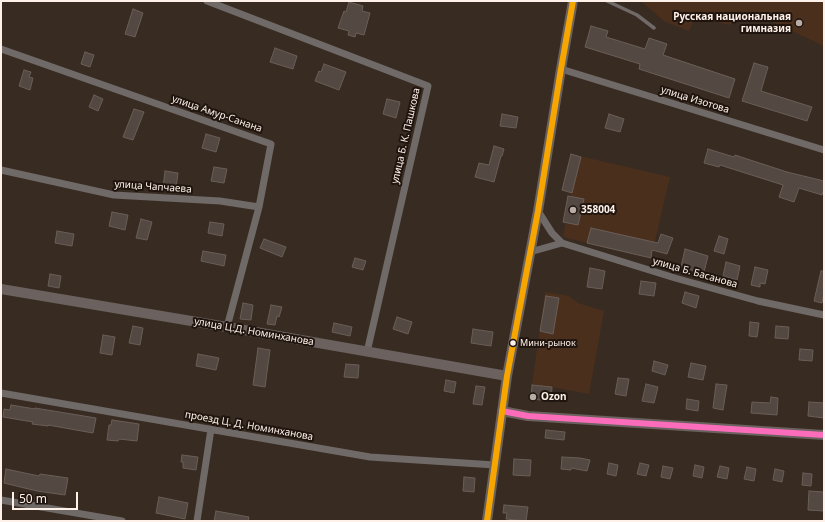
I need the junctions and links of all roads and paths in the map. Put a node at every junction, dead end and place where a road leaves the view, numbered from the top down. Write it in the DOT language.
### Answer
graph roads {
  1 [pos="207,1"];
  2 [pos="574,1"];
  3 [pos="607,1"];
  4 [pos="654,28"];
  5 [pos="1,49"];
  6 [pos="561,69"];
  7 [pos="824,150"];
  8 [pos="1,170"];
  9 [pos="258,207"];
  10 [pos="538,211"];
  11 [pos="562,243"];
  12 [pos="530,252"];
  13 [pos="1,289"];
  14 [pos="824,315"];
  15 [pos="227,327"];
  16 [pos="367,352"];
  17 [pos="507,376"];
  18 [pos="1,393"];
  19 [pos="502,412"];
  20 [pos="211,429"];
  21 [pos="824,435"];
  22 [pos="495,465"];
  23 [pos="1,500"];
  24 [pos="122,521"];
  25 [pos="197,521"];
  26 [pos="487,521"];
  1 -- 16 [label="street, улица Б. К. Пашкова"];
  2 -- 6 [label="street"];
  3 -- 4 [label="lane"];
  5 -- 9 [label="street, улица Амур-Санана"];
  6 -- 7 [label="street, улица Изотова"];
  6 -- 10 [label="street"];
  8 -- 9 [label="street, улица Чапчаева"];
  9 -- 15 [label="street, улица Амур-Санана"];
  10 -- 11 [label="street"];
  10 -- 12 [label="street"];
  11 -- 12 [label="street"];
  11 -- 14 [label="street, улица Б. Басанова"];
  12 -- 17 [label="street"];
  13 -- 15 [label="street, улица Ц.Д. Номинханова"];
  15 -- 16 [label="street, улица Ц.Д. Номинханова"];
  16 -- 17 [label="street, улица Ц.Д. Номинханова"];
  17 -- 19 [label="street"];
  18 -- 20 [label="street, проезд Ц. Д. Номинханова"];
  19 -- 21 [label="street"];
  19 -- 22 [label="street"];
  20 -- 22 [label="street, проезд Ц. Д. Номинханова"];
  20 -- 25 [label="street"];
  22 -- 26 [label="street"];
  23 -- 24 [label="street"];
}
